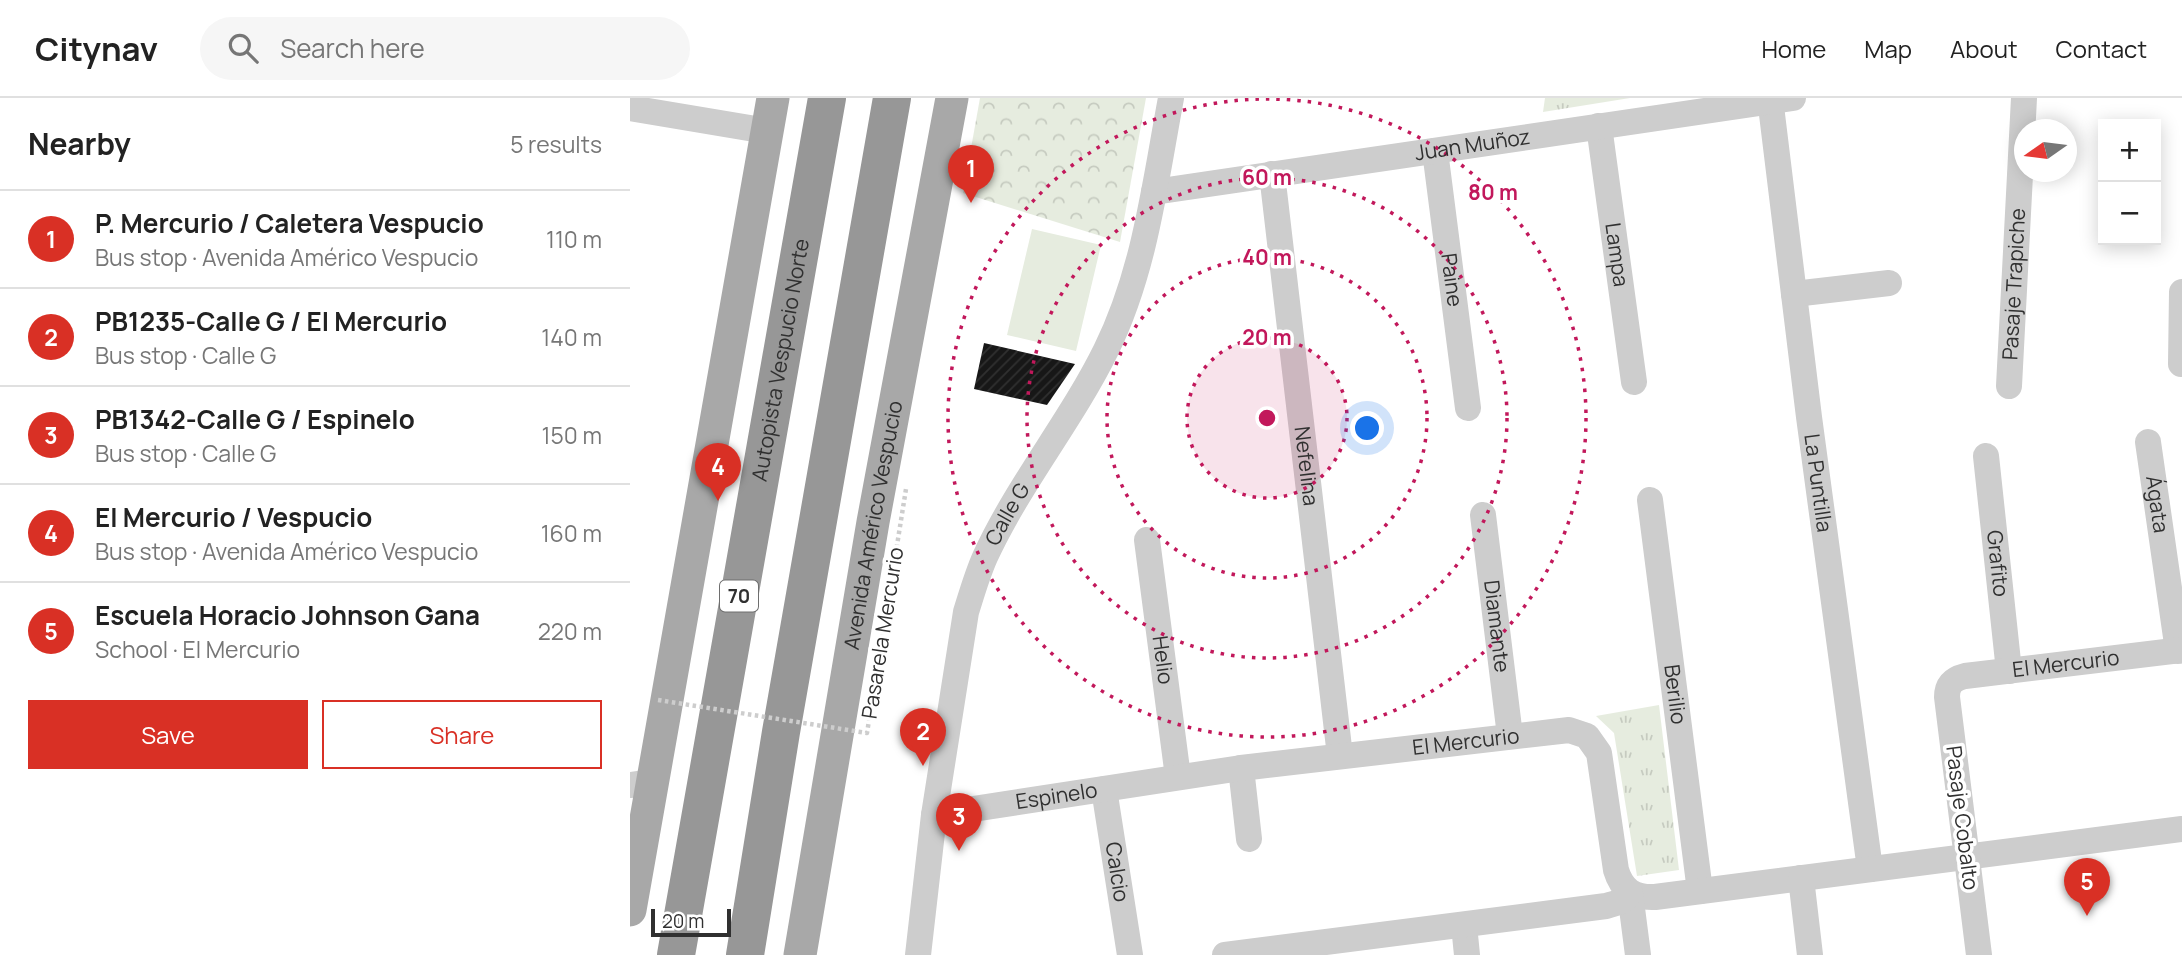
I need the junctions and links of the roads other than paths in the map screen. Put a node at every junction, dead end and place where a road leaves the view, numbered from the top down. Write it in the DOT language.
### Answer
graph roads {
  1 [pos="773,98"];
  2 [pos="827,98"];
  3 [pos="892,98"];
  4 [pos="952,98"];
  5 [pos="1171,98"];
  6 [pos="2024,98"];
  7 [pos="1778,99"];
  8 [pos="630,108"];
  9 [pos="1600,126"];
  10 [pos="767,131"];
  11 [pos="1435,150"];
  12 [pos="1272,174"];
  13 [pos="1154,192"];
  14 [pos="1889,283"];
  15 [pos="2182,292"];
  16 [pos="1794,295"];
  17 [pos="2181,364"];
  18 [pos="1634,382"];
  19 [pos="2009,386"];
  20 [pos="1468,408"];
  21 [pos="2148,442"];
  22 [pos="1986,456"];
  23 [pos="1650,500"];
  24 [pos="1483,514"];
  25 [pos="1147,540"];
  26 [pos="2180,651"];
  27 [pos="2010,671"];
  28 [pos="1951,682"];
  29 [pos="1510,736"];
  30 [pos="1340,756"];
  31 [pos="1241,768"];
  32 [pos="1178,777"];
  33 [pos="641,784"];
  34 [pos="1104,789"];
  35 [pos="934,815"];
  36 [pos="2182,829"];
  37 [pos="1249,839"];
  38 [pos="1967,856"];
  39 [pos="1870,869"];
  40 [pos="1801,878"];
  41 [pos="1700,891"];
  42 [pos="1630,892"];
  43 [pos="630,910"];
  44 [pos="1464,925"];
  45 [pos="1292,951"];
  46 [pos="676,955"];
  47 [pos="745,955"];
  48 [pos="800,955"];
  49 [pos="918,955"];
  50 [pos="1130,955"];
  51 [pos="1225,955"];
  52 [pos="1467,955"];
  53 [pos="1637,955"];
  54 [pos="1810,955"];
  55 [pos="1979,955"];
  1 -- 10 [label="main road"];
  2 -- 46 [label="highway, Autopista Vespucio Norte / 70"];
  3 -- 47 [label="highway"];
  4 -- 48 [label="main road, Avenida Américo Vespucio"];
  5 -- 13 [label="street, Calle G"];
  6 -- 19 [label="street, Pasaje Trapiche"];
  7 -- 9 [label="street, Juan Muñoz"];
  7 -- 16 [label="street, La Puntilla"];
  8 -- 10 [label="street"];
  9 -- 11 [label="street, Juan Muñoz"];
  9 -- 18 [label="street, Lampa"];
  10 -- 33 [label="main road"];
  11 -- 12 [label="street, Juan Muñoz"];
  11 -- 20 [label="street, Paine"];
  12 -- 13 [label="street, Juan Muñoz"];
  12 -- 30 [label="street, Nefelina"];
  13 -- 35 [label="street, Calle G"];
  14 -- 16 [label="street"];
  15 -- 17 [label="street"];
  16 -- 39 [label="street, La Puntilla"];
  21 -- 26 [label="street, Ágata"];
  22 -- 27 [label="street, Grafito"];
  23 -- 41 [label="street, Berilio"];
  24 -- 29 [label="street, Diamante"];
  25 -- 32 [label="street, Helio"];
  26 -- 27 [label="street, El Mercurio"];
  27 -- 28 [label="street, El Mercurio"];
  28 -- 38 [label="street, Pasaje Cobalto"];
  29 -- 30 [label="street, El Mercurio"];
  29 -- 42 [label="street, El Mercurio"];
  30 -- 31 [label="street, El Mercurio"];
  31 -- 32 [label="street, El Mercurio"];
  31 -- 37 [label="street"];
  32 -- 34 [label="street, Espinelo"];
  33 -- 43 [label="main road"];
  34 -- 35 [label="street, Espinelo"];
  34 -- 50 [label="street, Calcio"];
  35 -- 49 [label="street, Calle G"];
  36 -- 38 [label="street"];
  38 -- 39 [label="street"];
  38 -- 55 [label="street, Pasaje Cobalto"];
  39 -- 40 [label="street"];
  40 -- 41 [label="street"];
  40 -- 54 [label="street"];
  41 -- 42 [label="street"];
  42 -- 44 [label="street"];
  42 -- 53 [label="street"];
  44 -- 45 [label="street"];
  44 -- 52 [label="street"];
  45 -- 51 [label="street"];
}
